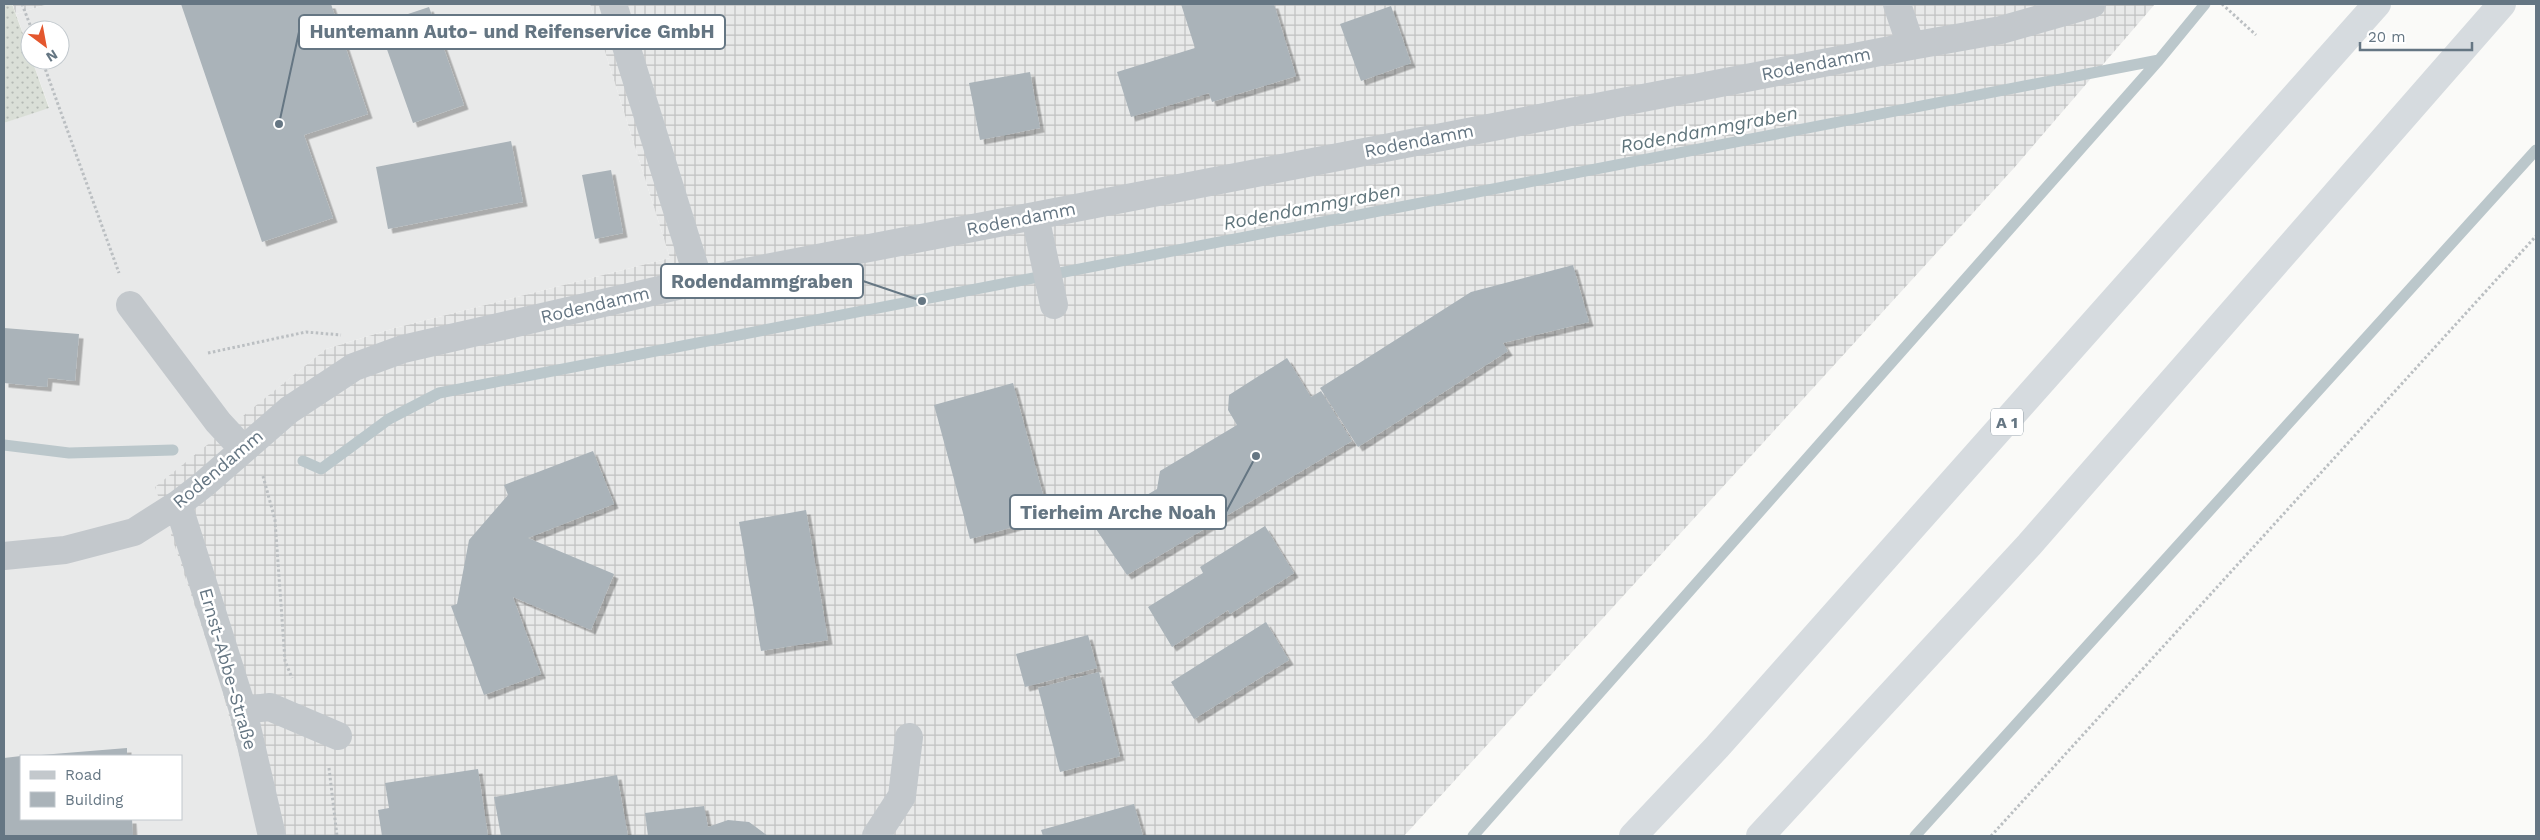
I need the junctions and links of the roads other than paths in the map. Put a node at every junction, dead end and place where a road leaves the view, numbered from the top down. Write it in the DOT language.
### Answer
graph roads {
  1 [pos="613,4"];
  2 [pos="1897,4"];
  3 [pos="2377,4"];
  4 [pos="2502,4"];
  5 [pos="2076,6"];
  6 [pos="1911,46"];
  7 [pos="1035,216"];
  8 [pos="699,281"];
  9 [pos="130,305"];
  10 [pos="1054,305"];
  11 [pos="244,449"];
  12 [pos="178,504"];
  13 [pos="4,556"];
  14 [pos="243,710"];
  15 [pos="338,736"];
  16 [pos="909,737"];
  17 [pos="272,836"];
  18 [pos="876,836"];
  19 [pos="1633,836"];
  20 [pos="1760,836"];
  1 -- 8 [label="street"];
  2 -- 6 [label="street"];
  3 -- 19 [label="highway, A 1"];
  4 -- 20 [label="highway"];
  5 -- 6 [label="street, Rodendamm"];
  6 -- 7 [label="street, Rodendamm"];
  7 -- 8 [label="street, Rodendamm"];
  7 -- 10 [label="street"];
  8 -- 11 [label="street, Rodendamm"];
  9 -- 11 [label="street"];
  11 -- 12 [label="street, Rodendamm"];
  12 -- 13 [label="street, Rodendamm"];
  12 -- 14 [label="street, Ernst-Abbe-Straße"];
  14 -- 15 [label="street"];
  14 -- 17 [label="street, Ernst-Abbe-Straße"];
  16 -- 18 [label="street"];
}
